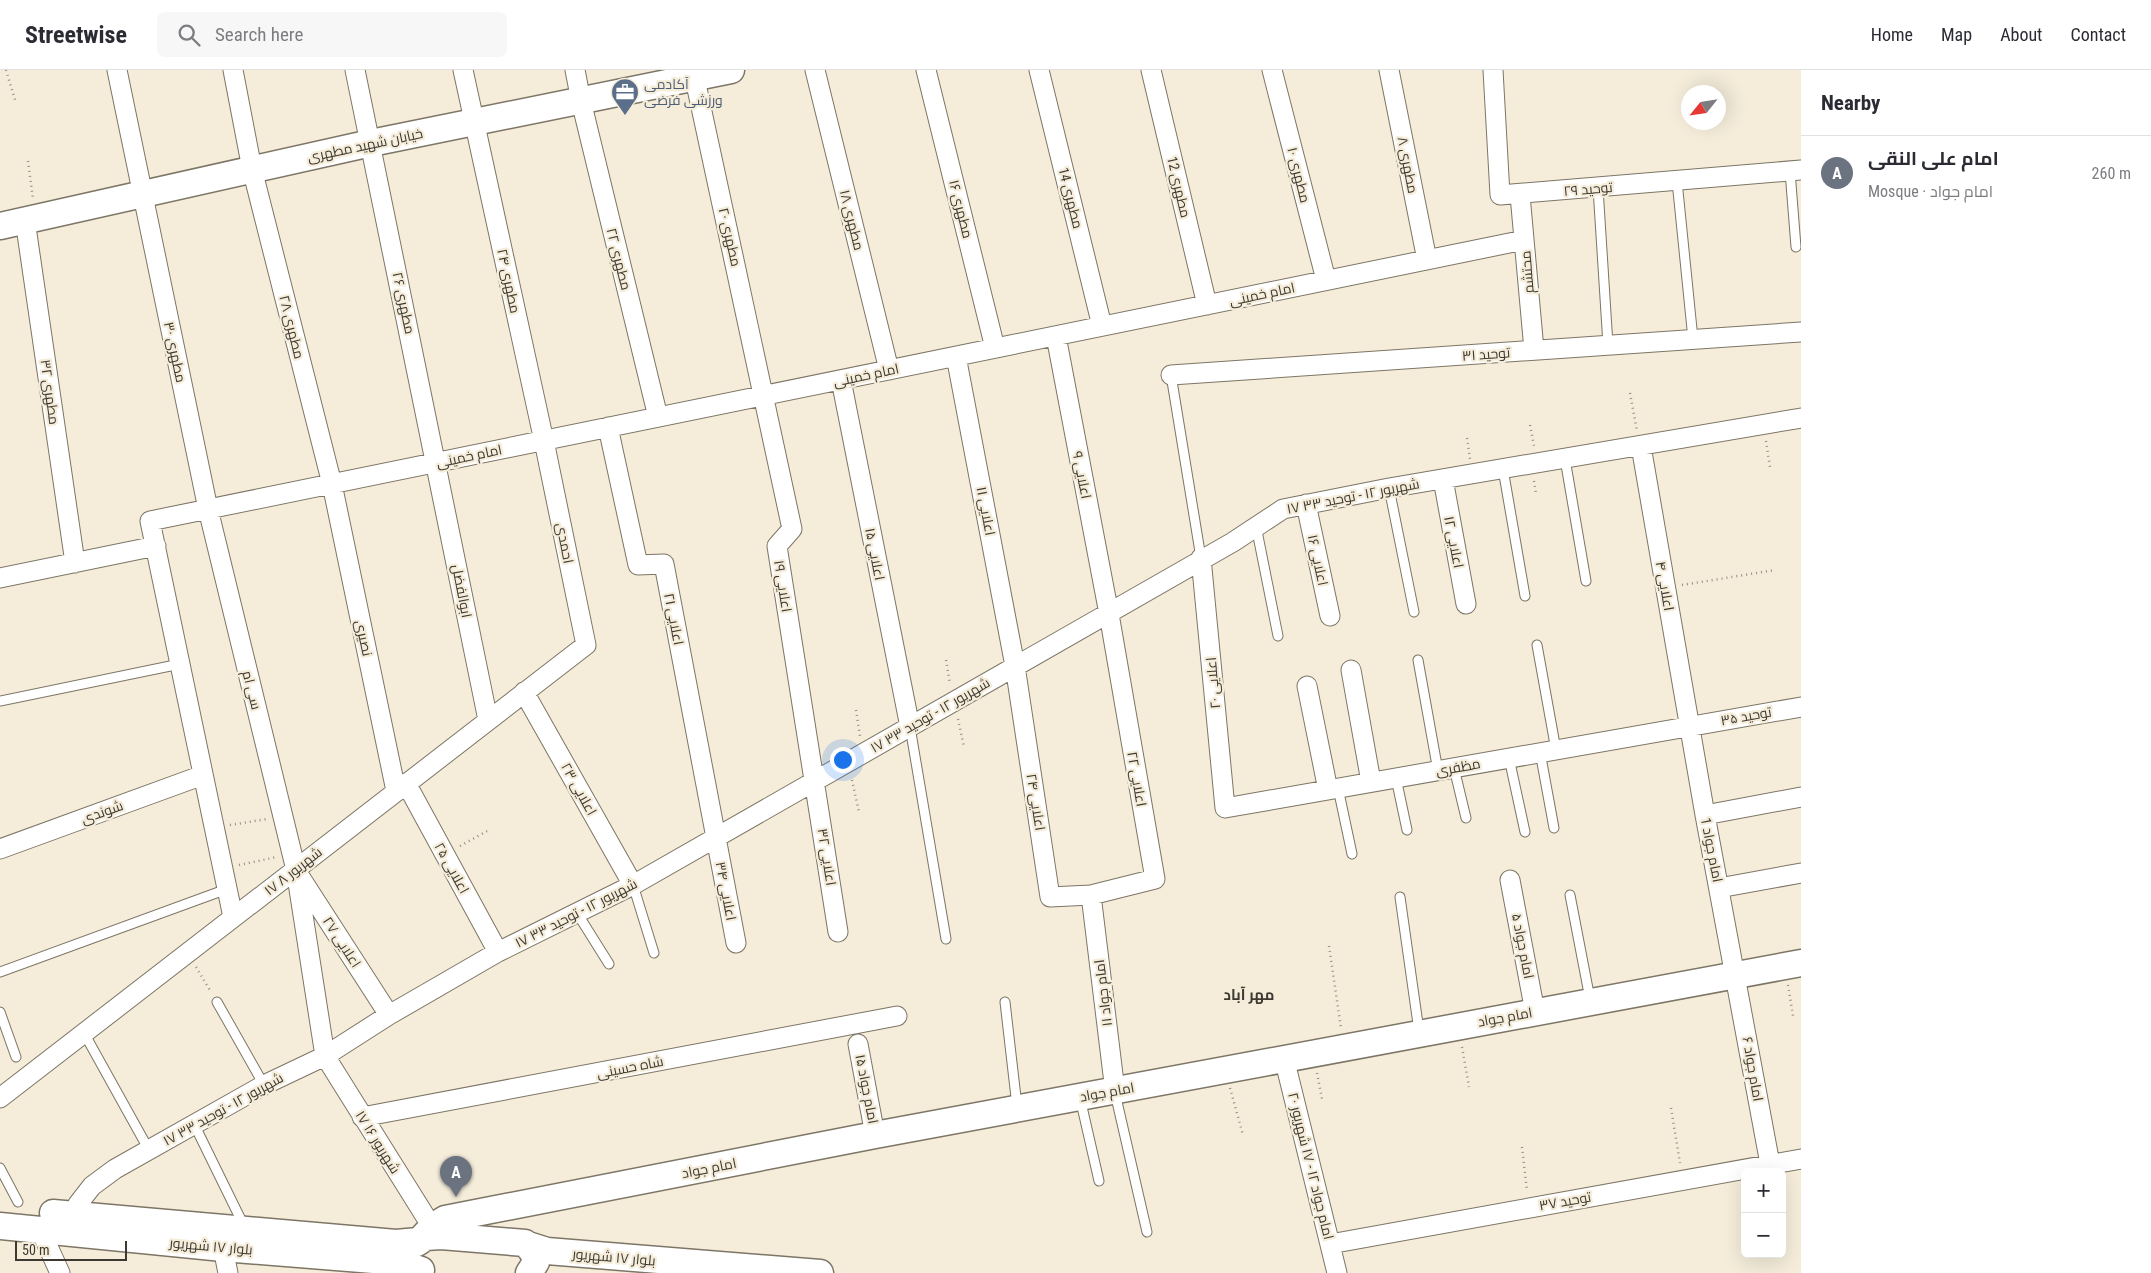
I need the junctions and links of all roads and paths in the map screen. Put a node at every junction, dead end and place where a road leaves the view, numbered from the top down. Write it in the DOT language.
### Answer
graph roads {
  1 [pos="6,70"];
  2 [pos="117,70"];
  3 [pos="233,70"];
  4 [pos="356,70"];
  5 [pos="463,70"];
  6 [pos="575,70"];
  7 [pos="731,70"];
  8 [pos="815,70"];
  9 [pos="926,70"];
  10 [pos="1039,70"];
  11 [pos="1151,70"];
  12 [pos="1272,70"];
  13 [pos="1389,70"];
  14 [pos="1493,70"];
  15 [pos="694,74"];
  16 [pos="581,101"];
  17 [pos="16,103"];
  18 [pos="474,122"];
  19 [pos="371,143"];
  20 [pos="28,161"];
  21 [pos="252,169"];
  22 [pos="1796,171"];
  23 [pos="1677,181"];
  24 [pos="1598,188"];
  25 [pos="142,195"];
  26 [pos="1520,195"];
  27 [pos="30,219"];
  28 [pos="0,226"];
  29 [pos="1524,240"];
  30 [pos="1796,247"];
  31 [pos="1427,260"];
  32 [pos="1326,280"];
  33 [pos="1207,305"];
  34 [pos="1102,326"];
  35 [pos="1801,332"];
  36 [pos="1056,336"];
  37 [pos="1693,339"];
  38 [pos="1608,345"];
  39 [pos="995,348"];
  40 [pos="1534,350"];
  41 [pos="956,356"];
  42 [pos="889,370"];
  43 [pos="1172,375"];
  44 [pos="841,380"];
  45 [pos="1630,393"];
  46 [pos="765,395"];
  47 [pos="658,417"];
  48 [pos="1801,418"];
  49 [pos="1763,424"];
  50 [pos="1530,425"];
  51 [pos="608,427"];
  52 [pos="544,441"];
  53 [pos="1641,446"];
  54 [pos="1566,459"];
  55 [pos="437,463"];
  56 [pos="1537,463"];
  57 [pos="1770,467"];
  58 [pos="1502,469"];
  59 [pos="1443,479"];
  60 [pos="332,484"];
  61 [pos="1389,488"];
  62 [pos="1306,504"];
  63 [pos="208,510"];
  64 [pos="1256,525"];
  65 [pos="156,546"];
  66 [pos="1201,558"];
  67 [pos="75,563"];
  68 [pos="1775,570"];
  69 [pos="0,578"];
  70 [pos="1586,581"];
  71 [pos="1666,587"];
  72 [pos="1525,596"];
  73 [pos="1466,604"];
  74 [pos="1414,612"];
  75 [pos="1109,614"];
  76 [pos="1330,616"];
  77 [pos="1278,636"];
  78 [pos="586,645"];
  79 [pos="1537,645"];
  80 [pos="946,660"];
  81 [pos="1418,660"];
  82 [pos="180,664"];
  83 [pos="1015,666"];
  84 [pos="1351,670"];
  85 [pos="1307,686"];
  86 [pos="524,692"];
  87 [pos="0,701"];
  88 [pos="954,701"];
  89 [pos="1801,707"];
  90 [pos="856,710"];
  91 [pos="488,720"];
  92 [pos="1690,726"];
  93 [pos="910,727"];
  94 [pos="964,747"];
  95 [pos="1548,751"];
  96 [pos="856,758"];
  97 [pos="1509,758"];
  98 [pos="1446,769"];
  99 [pos="203,775"];
  100 [pos="1396,778"];
  101 [pos="816,782"];
  102 [pos="1371,782"];
  103 [pos="401,787"];
  104 [pos="1333,789"];
  105 [pos="1801,797"];
  106 [pos="1225,808"];
  107 [pos="859,812"];
  108 [pos="1705,815"];
  109 [pos="283,817"];
  110 [pos="1466,818"];
  111 [pos="214,827"];
  112 [pos="1554,828"];
  113 [pos="489,830"];
  114 [pos="1408,830"];
  115 [pos="1525,832"];
  116 [pos="716,839"];
  117 [pos="0,849"];
  118 [pos="445,854"];
  119 [pos="1352,854"];
  120 [pos="294,862"];
  121 [pos="222,868"];
  122 [pos="1801,873"];
  123 [pos="1510,880"];
  124 [pos="633,885"];
  125 [pos="1719,888"];
  126 [pos="227,889"];
  127 [pos="1091,895"];
  128 [pos="1570,895"];
  129 [pos="1400,897"];
  130 [pos="577,913"];
  131 [pos="233,917"];
  132 [pos="838,932"];
  133 [pos="946,939"];
  134 [pos="736,943"];
  135 [pos="1329,946"];
  136 [pos="188,952"];
  137 [pos="498,952"];
  138 [pos="654,953"];
  139 [pos="610,964"];
  140 [pos="1793,964"];
  141 [pos="0,972"];
  142 [pos="1736,975"];
  143 [pos="217,1002"];
  144 [pos="1005,1002"];
  145 [pos="1591,1002"];
  146 [pos="0,1012"];
  147 [pos="1535,1012"];
  148 [pos="389,1015"];
  149 [pos="897,1016"];
  150 [pos="1793,1016"];
  151 [pos="1458,1026"];
  152 [pos="84,1033"];
  153 [pos="1420,1033"];
  154 [pos="858,1044"];
  155 [pos="1343,1047"];
  156 [pos="1313,1053"];
  157 [pos="325,1056"];
  158 [pos="16,1057"];
  159 [pos="1284,1058"];
  160 [pos="1225,1070"];
  161 [pos="264,1085"];
  162 [pos="1469,1087"];
  163 [pos="1115,1091"];
  164 [pos="0,1098"];
  165 [pos="1080,1098"];
  166 [pos="1322,1099"];
  167 [pos="1671,1108"];
  168 [pos="1018,1109"];
  169 [pos="362,1117"];
  170 [pos="194,1124"];
  171 [pos="875,1135"];
  172 [pos="1243,1136"];
  173 [pos="1522,1147"];
  174 [pos="149,1150"];
  175 [pos="1801,1159"];
  176 [pos="1770,1164"];
  177 [pos="0,1168"];
  178 [pos="1682,1180"];
  179 [pos="1099,1181"];
  180 [pos="529,1204"];
  181 [pos="1529,1207"];
  182 [pos="75,1215"];
  183 [pos="6,1220"];
  184 [pos="246,1228"];
  185 [pos="40,1229"];
  186 [pos="1147,1232"];
  187 [pos="424,1236"];
  188 [pos="1330,1244"];
  189 [pos="537,1248"];
  190 [pos="225,1261"];
  191 [pos="424,1271"];
  192 [pos="60,1273"];
  193 [pos="529,1273"];
  194 [pos="820,1273"];
  195 [pos="1337,1273"];
  1 -- 17 [label="path"];
  2 -- 25 [label="street, مطهری ۳۰"];
  3 -- 21 [label="street, مطهری ۲۸"];
  4 -- 19 [label="street, مطهری ۲۶"];
  5 -- 18 [label="street, مطهری ۲۴"];
  6 -- 16 [label="street, مطهری ۲۲"];
  7 -- 15 [label="main road, خیابان شهید مطهری"];
  8 -- 42 [label="street, مطهری ۱۸"];
  9 -- 39 [label="street, مطهری ۱۶"];
  10 -- 34 [label="street, مطهری 14"];
  11 -- 33 [label="street, مطهری 12"];
  12 -- 32 [label="street, مطهری ۱۰"];
  13 -- 31 [label="street, مطهری ۸"];
  14 -- 26 [label="street, توحید ۲۹"];
  15 -- 16 [label="main road, خیابان شهید مطهری"];
  15 -- 46 [label="street, مطهری ۲۰"];
  16 -- 18 [label="main road, خیابان شهید مطهری"];
  16 -- 47 [label="street, مطهری ۲۲"];
  18 -- 19 [label="main road, خیابان شهید مطهری"];
  18 -- 52 [label="street, مطهری ۲۴"];
  19 -- 21 [label="main road, خیابان شهید مطهری"];
  19 -- 55 [label="street, مطهری ۲۶"];
  20 -- 27 [label="path"];
  21 -- 25 [label="main road, خیابان شهید مطهری"];
  21 -- 60 [label="street, مطهری ۲۸"];
  22 -- 23 [label="street, توحید ۲۹"];
  22 -- 30 [label="lane"];
  23 -- 24 [label="street, توحید ۲۹"];
  23 -- 37 [label="lane"];
  24 -- 26 [label="street, توحید ۲۹"];
  24 -- 38 [label="lane"];
  25 -- 27 [label="main road, خیابان شهید مطهری"];
  25 -- 63 [label="street, مطهری ۳۰"];
  26 -- 29 [label="street, محتشم"];
  27 -- 28 [label="main road, خیابان شهید مطهری"];
  27 -- 67 [label="street, مطهری ۳۲"];
  29 -- 31 [label="street, امام خمینی"];
  29 -- 40 [label="street, محتشم"];
  31 -- 32 [label="street, امام خمینی"];
  32 -- 33 [label="street, امام خمینی"];
  33 -- 34 [label="street, امام خمینی"];
  34 -- 36 [label="street, امام خمینی"];
  35 -- 37 [label="street, توحید ۳۱"];
  36 -- 39 [label="street, امام خمینی"];
  36 -- 75 [label="street, اعلایی ۹"];
  37 -- 38 [label="street, توحید ۳۱"];
  38 -- 40 [label="street, توحید ۳۱"];
  39 -- 41 [label="street, امام خمینی"];
  40 -- 43 [label="street, توحید ۳۱"];
  41 -- 42 [label="street, امام خمینی"];
  41 -- 83 [label="street, اعلایی ۱۱"];
  42 -- 44 [label="street, امام خمینی"];
  43 -- 66 [label="lane"];
  44 -- 46 [label="street, امام خمینی"];
  44 -- 93 [label="street, اعلایی ۱۵"];
  45 -- 53 [label="path"];
  46 -- 47 [label="street, امام خمینی"];
  46 -- 101 [label="street, اعلایی ۱۹"];
  47 -- 51 [label="street, امام خمینی"];
  48 -- 49 [label="street, ۱۷ شهریور ۱۲ - توحید ۳۳"];
  49 -- 53 [label="street, ۱۷ شهریور ۱۲ - توحید ۳۳"];
  49 -- 57 [label="path"];
  50 -- 56 [label="path"];
  51 -- 52 [label="street, امام خمینی"];
  51 -- 116 [label="street, اعلایی ۲۱"];
  52 -- 55 [label="street, امام خمینی"];
  52 -- 78 [label="street, احمدی"];
  53 -- 54 [label="street, ۱۷ شهریور ۱۲ - توحید ۳۳"];
  53 -- 71 [label="street, اعلایی ۴"];
  54 -- 56 [label="street, ۱۷ شهریور ۱۲ - توحید ۳۳"];
  54 -- 70 [label="lane"];
  55 -- 60 [label="street, امام خمینی"];
  55 -- 91 [label="street, ابوالفضل"];
  56 -- 58 [label="street, ۱۷ شهریور ۱۲ - توحید ۳۳"];
  58 -- 59 [label="street, ۱۷ شهریور ۱۲ - توحید ۳۳"];
  58 -- 72 [label="lane"];
  59 -- 61 [label="street, ۱۷ شهریور ۱۲ - توحید ۳۳"];
  59 -- 73 [label="street, اعلایی ۱۲"];
  60 -- 63 [label="street, امام خمینی"];
  60 -- 103 [label="street, نصیری"];
  61 -- 62 [label="street, ۱۷ شهریور ۱۲ - توحید ۳۳"];
  61 -- 74 [label="lane"];
  62 -- 64 [label="street, ۱۷ شهریور ۱۲ - توحید ۳۳"];
  62 -- 76 [label="street, اعلایی ۱۶"];
  63 -- 65 [label="street, امام خمینی"];
  63 -- 109 [label="street, سی ام"];
  64 -- 66 [label="street, ۱۷ شهریور ۱۲ - توحید ۳۳"];
  64 -- 77 [label="lane"];
  65 -- 67 [label="street"];
  65 -- 82 [label="street"];
  66 -- 75 [label="street, ۱۷ شهریور ۱۲ - توحید ۳۳"];
  66 -- 106 [label="street, اعلایی ۲۰"];
  67 -- 69 [label="street"];
  68 -- 71 [label="path"];
  71 -- 92 [label="street, اعلایی ۴"];
  75 -- 83 [label="street, ۱۷ شهریور ۱۲ - توحید ۳۳"];
  75 -- 127 [label="street, اعلایی ۲۲"];
  78 -- 86 [label="street, ۱۷ شهریور ۸"];
  79 -- 95 [label="lane"];
  80 -- 88 [label="path"];
  81 -- 98 [label="lane"];
  82 -- 87 [label="lane"];
  82 -- 99 [label="street"];
  83 -- 88 [label="street, ۱۷ شهریور ۱۲ - توحید ۳۳"];
  83 -- 127 [label="street, اعلایی ۲۴"];
  84 -- 102 [label="street"];
  85 -- 104 [label="street"];
  86 -- 91 [label="street, ۱۷ شهریور ۸"];
  86 -- 124 [label="street, اعلایی ۲۳"];
  88 -- 93 [label="street, ۱۷ شهریور ۱۲ - توحید ۳۳"];
  88 -- 94 [label="path"];
  89 -- 92 [label="street, توحید ۳۵"];
  90 -- 96 [label="path"];
  91 -- 103 [label="street, ۱۷ شهریور ۸"];
  92 -- 95 [label="street, مظفری"];
  92 -- 108 [label="street, امام جواد 1"];
  93 -- 96 [label="street, ۱۷ شهریور ۱۲ - توحید ۳۳"];
  93 -- 133 [label="lane"];
  95 -- 97 [label="street, مظفری"];
  95 -- 112 [label="lane"];
  96 -- 101 [label="street, ۱۷ شهریور ۱۲ - توحید ۳۳"];
  96 -- 107 [label="path"];
  97 -- 98 [label="street, مظفری"];
  97 -- 115 [label="lane"];
  98 -- 100 [label="street, مظفری"];
  98 -- 110 [label="lane"];
  99 -- 111 [label="street"];
  99 -- 117 [label="street, شوندی"];
  100 -- 102 [label="street, مظفری"];
  100 -- 114 [label="lane"];
  101 -- 116 [label="street, ۱۷ شهریور ۱۲ - توحید ۳۳"];
  101 -- 132 [label="street, اعلایی ۳۲"];
  102 -- 104 [label="street, مظفری"];
  103 -- 118 [label="street, اعلایی ۲۵"];
  103 -- 120 [label="street, ۱۷ شهریور ۸"];
  104 -- 106 [label="street, مظفری"];
  104 -- 119 [label="lane"];
  105 -- 108 [label="street"];
  108 -- 125 [label="street, امام جواد 1"];
  109 -- 111 [label="path"];
  109 -- 120 [label="street, سی ام"];
  111 -- 121 [label="street"];
  113 -- 118 [label="path"];
  116 -- 124 [label="street, ۱۷ شهریور ۱۲ - توحید ۳۳"];
  116 -- 134 [label="street, اعلایی ۳۴"];
  118 -- 137 [label="street, اعلایی ۲۵"];
  120 -- 121 [label="path"];
  120 -- 131 [label="street, ۱۷ شهریور ۸"];
  120 -- 148 [label="street, اعلایی ۲۷"];
  120 -- 157 [label="street"];
  121 -- 126 [label="street"];
  122 -- 125 [label="street"];
  123 -- 147 [label="street, امام جواد ۵"];
  124 -- 130 [label="street, ۱۷ شهریور ۱۲ - توحید ۳۳"];
  124 -- 138 [label="lane"];
  125 -- 142 [label="street, امام جواد 1"];
  126 -- 131 [label="street"];
  126 -- 141 [label="lane"];
  127 -- 163 [label="street, امام جواد ۱۱"];
  128 -- 145 [label="lane"];
  129 -- 153 [label="lane"];
  130 -- 137 [label="street, ۱۷ شهریور ۱۲ - توحید ۳۳"];
  130 -- 139 [label="lane"];
  131 -- 136 [label="street, ۱۷ شهریور ۸"];
  135 -- 155 [label="path"];
  136 -- 143 [label="path"];
  136 -- 152 [label="street, ۱۷ شهریور ۸"];
  137 -- 148 [label="street, ۱۷ شهریور ۱۲ - توحید ۳۳"];
  140 -- 142 [label="main road, امام جواد"];
  140 -- 150 [label="path"];
  142 -- 145 [label="main road, امام جواد"];
  142 -- 176 [label="street, امام جواد ۶"];
  143 -- 161 [label="lane"];
  144 -- 168 [label="lane"];
  145 -- 147 [label="main road, امام جواد"];
  146 -- 158 [label="lane"];
  147 -- 151 [label="main road, امام جواد"];
  148 -- 157 [label="street, ۱۷ شهریور ۱۲ - توحید ۳۳"];
  149 -- 169 [label="street, شاه حسینی"];
  151 -- 153 [label="main road, امام جواد"];
  151 -- 162 [label="path"];
  152 -- 164 [label="street, ۱۷ شهریور ۸"];
  152 -- 174 [label="lane"];
  153 -- 155 [label="main road, امام جواد"];
  154 -- 171 [label="street, امام جواد ۱۵"];
  155 -- 156 [label="main road, امام جواد"];
  156 -- 159 [label="main road, امام جواد"];
  156 -- 166 [label="path"];
  157 -- 161 [label="street, ۱۷ شهریور ۱۲ - توحید ۳۳"];
  157 -- 169 [label="street, ۱۷ شهریور ۱۶"];
  159 -- 160 [label="main road, امام جواد"];
  159 -- 188 [label="street, امام جواد ۱۲ - ۱۷ شهریور ۲۰"];
  160 -- 163 [label="main road, امام جواد"];
  160 -- 172 [label="path"];
  161 -- 170 [label="street, ۱۷ شهریور ۱۲ - توحید ۳۳"];
  163 -- 165 [label="main road, امام جواد"];
  163 -- 186 [label="lane"];
  165 -- 168 [label="main road, امام جواد"];
  165 -- 179 [label="lane"];
  167 -- 178 [label="path"];
  168 -- 171 [label="main road, امام جواد"];
  169 -- 187 [label="street, ۱۷ شهریور ۱۶"];
  170 -- 174 [label="street, ۱۷ شهریور ۱۲ - توحید ۳۳"];
  170 -- 184 [label="lane"];
  171 -- 180 [label="main road, امام جواد"];
  173 -- 181 [label="path"];
  174 -- 182 [label="street, ۱۷ شهریور ۱۲ - توحید ۳۳"];
  175 -- 176 [label="street, توحید ۳۷"];
  176 -- 178 [label="street, توحید ۳۷"];
  177 -- 183 [label="lane"];
  178 -- 181 [label="street, توحید ۳۷"];
  180 -- 187 [label="main road, امام جواد"];
  180 -- 189 [label="main road"];
  181 -- 188 [label="street, توحید ۳۷"];
  182 -- 183 [label="main road, بلوار ۱۷ شهریور"];
  182 -- 184 [label="main road, بلوار ۱۷ شهریور"];
  183 -- 185 [label="main road, بلوار ۱۷ شهریور"];
  184 -- 187 [label="main road, بلوار ۱۷ شهریور"];
  185 -- 190 [label="main road, بلوار ۱۷ شهریور"];
  185 -- 192 [label="street"];
  187 -- 189 [label="main road, بلوار ۱۷ شهریور"];
  187 -- 191 [label="main road"];
  188 -- 195 [label="street, امام جواد ۱۲ - ۱۷ شهریور ۲۰"];
  189 -- 193 [label="main road"];
  189 -- 194 [label="main road, بلوار ۱۷ شهریور"];
  190 -- 191 [label="main road, بلوار ۱۷ شهریور"];
}
